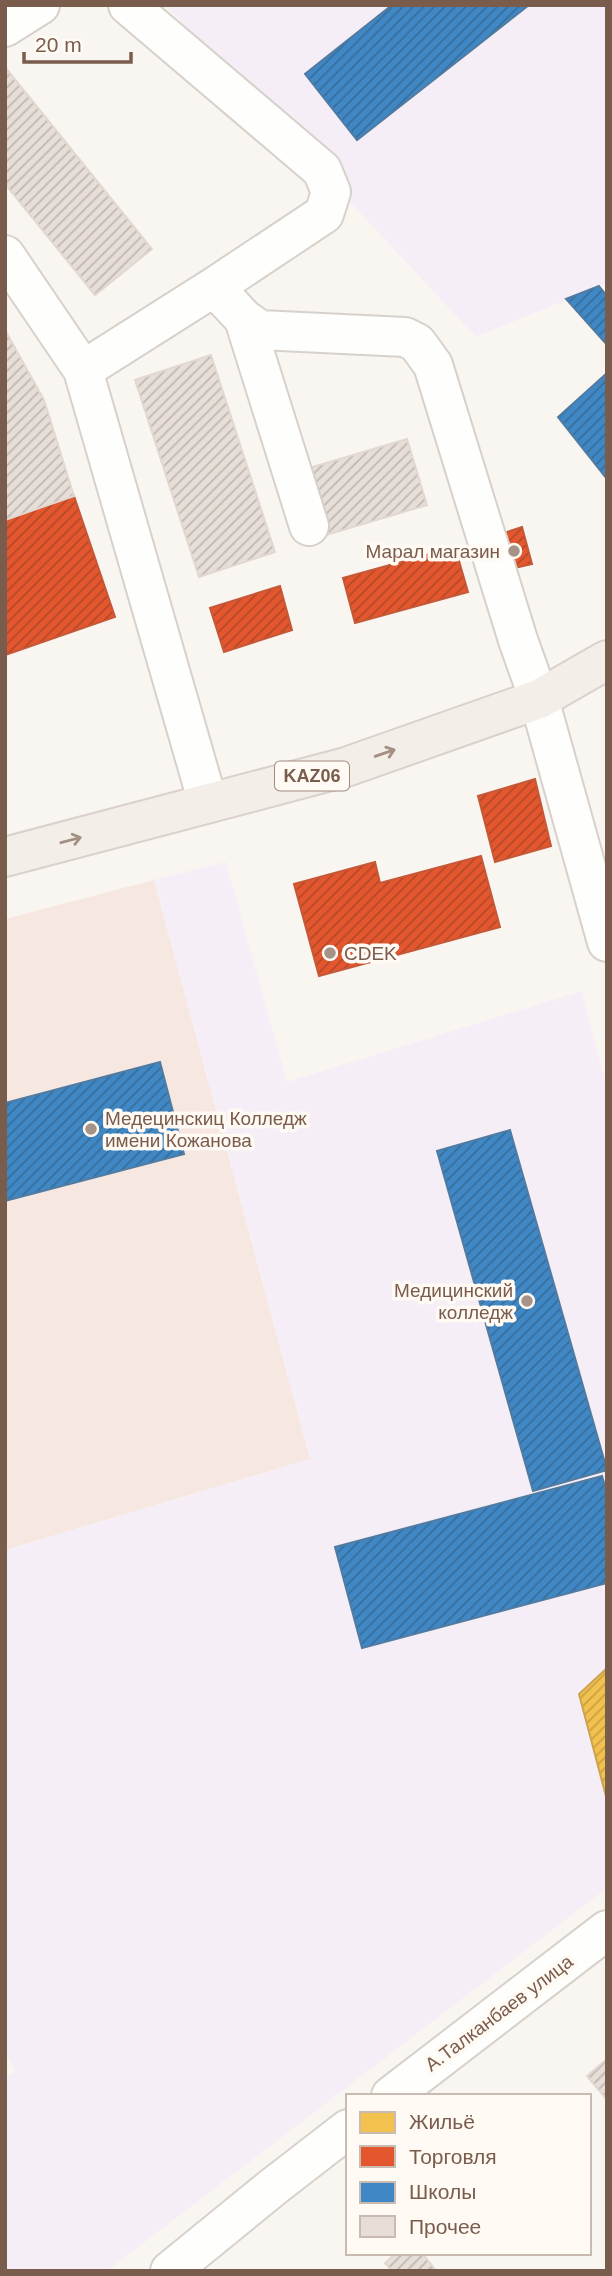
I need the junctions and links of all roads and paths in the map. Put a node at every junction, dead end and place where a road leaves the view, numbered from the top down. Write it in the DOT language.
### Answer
graph roads {
  1 [pos="40,5"];
  2 [pos="128,5"];
  3 [pos="5,26"];
  4 [pos="5,255"];
  5 [pos="214,287"];
  6 [pos="244,319"];
  7 [pos="83,370"];
  8 [pos="309,526"];
  9 [pos="607,660"];
  10 [pos="539,699"];
  11 [pos="208,803"];
  12 [pos="5,857"];
  13 [pos="607,942"];
  14 [pos="607,1930"];
  15 [pos="394,2094"];
  16 [pos="346,2131"];
  17 [pos="170,2271"];
  1 -- 3 [label="street"];
  2 -- 5 [label="street"];
  4 -- 7 [label="street"];
  5 -- 6 [label="street"];
  5 -- 7 [label="street"];
  6 -- 8 [label="street"];
  6 -- 10 [label="street"];
  7 -- 11 [label="street"];
  9 -- 10 [label="main road, KАZ06"];
  11 -- 10 [label="main road, KАZ06, one-way"];
  10 -- 13 [label="street"];
  12 -- 11 [label="main road, KАZ06, one-way"];
  14 -- 15 [label="street, А.Талканбаев улица"];
  16 -- 17 [label="street"];
}
